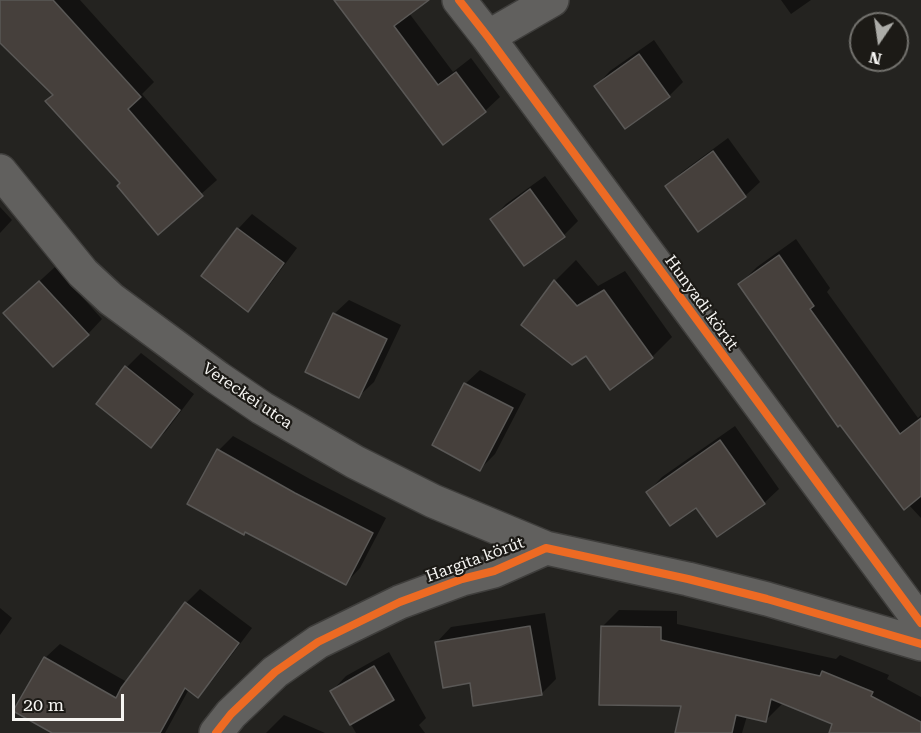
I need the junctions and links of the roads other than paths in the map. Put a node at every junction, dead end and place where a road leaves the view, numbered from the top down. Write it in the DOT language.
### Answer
graph roads {
  1 [pos="459,0"];
  2 [pos="552,0"];
  3 [pos="488,37"];
  4 [pos="0,171"];
  5 [pos="546,548"];
  6 [pos="921,623"];
  7 [pos="921,644"];
  8 [pos="216,733"];
  1 -- 3 [label="street, Hunyadi körút"];
  2 -- 3 [label="street"];
  3 -- 6 [label="street, Hunyadi körút"];
  4 -- 5 [label="street, Vereckei utca"];
  5 -- 7 [label="street, Hargita körút"];
  5 -- 8 [label="street, Hargita körút"];
}
